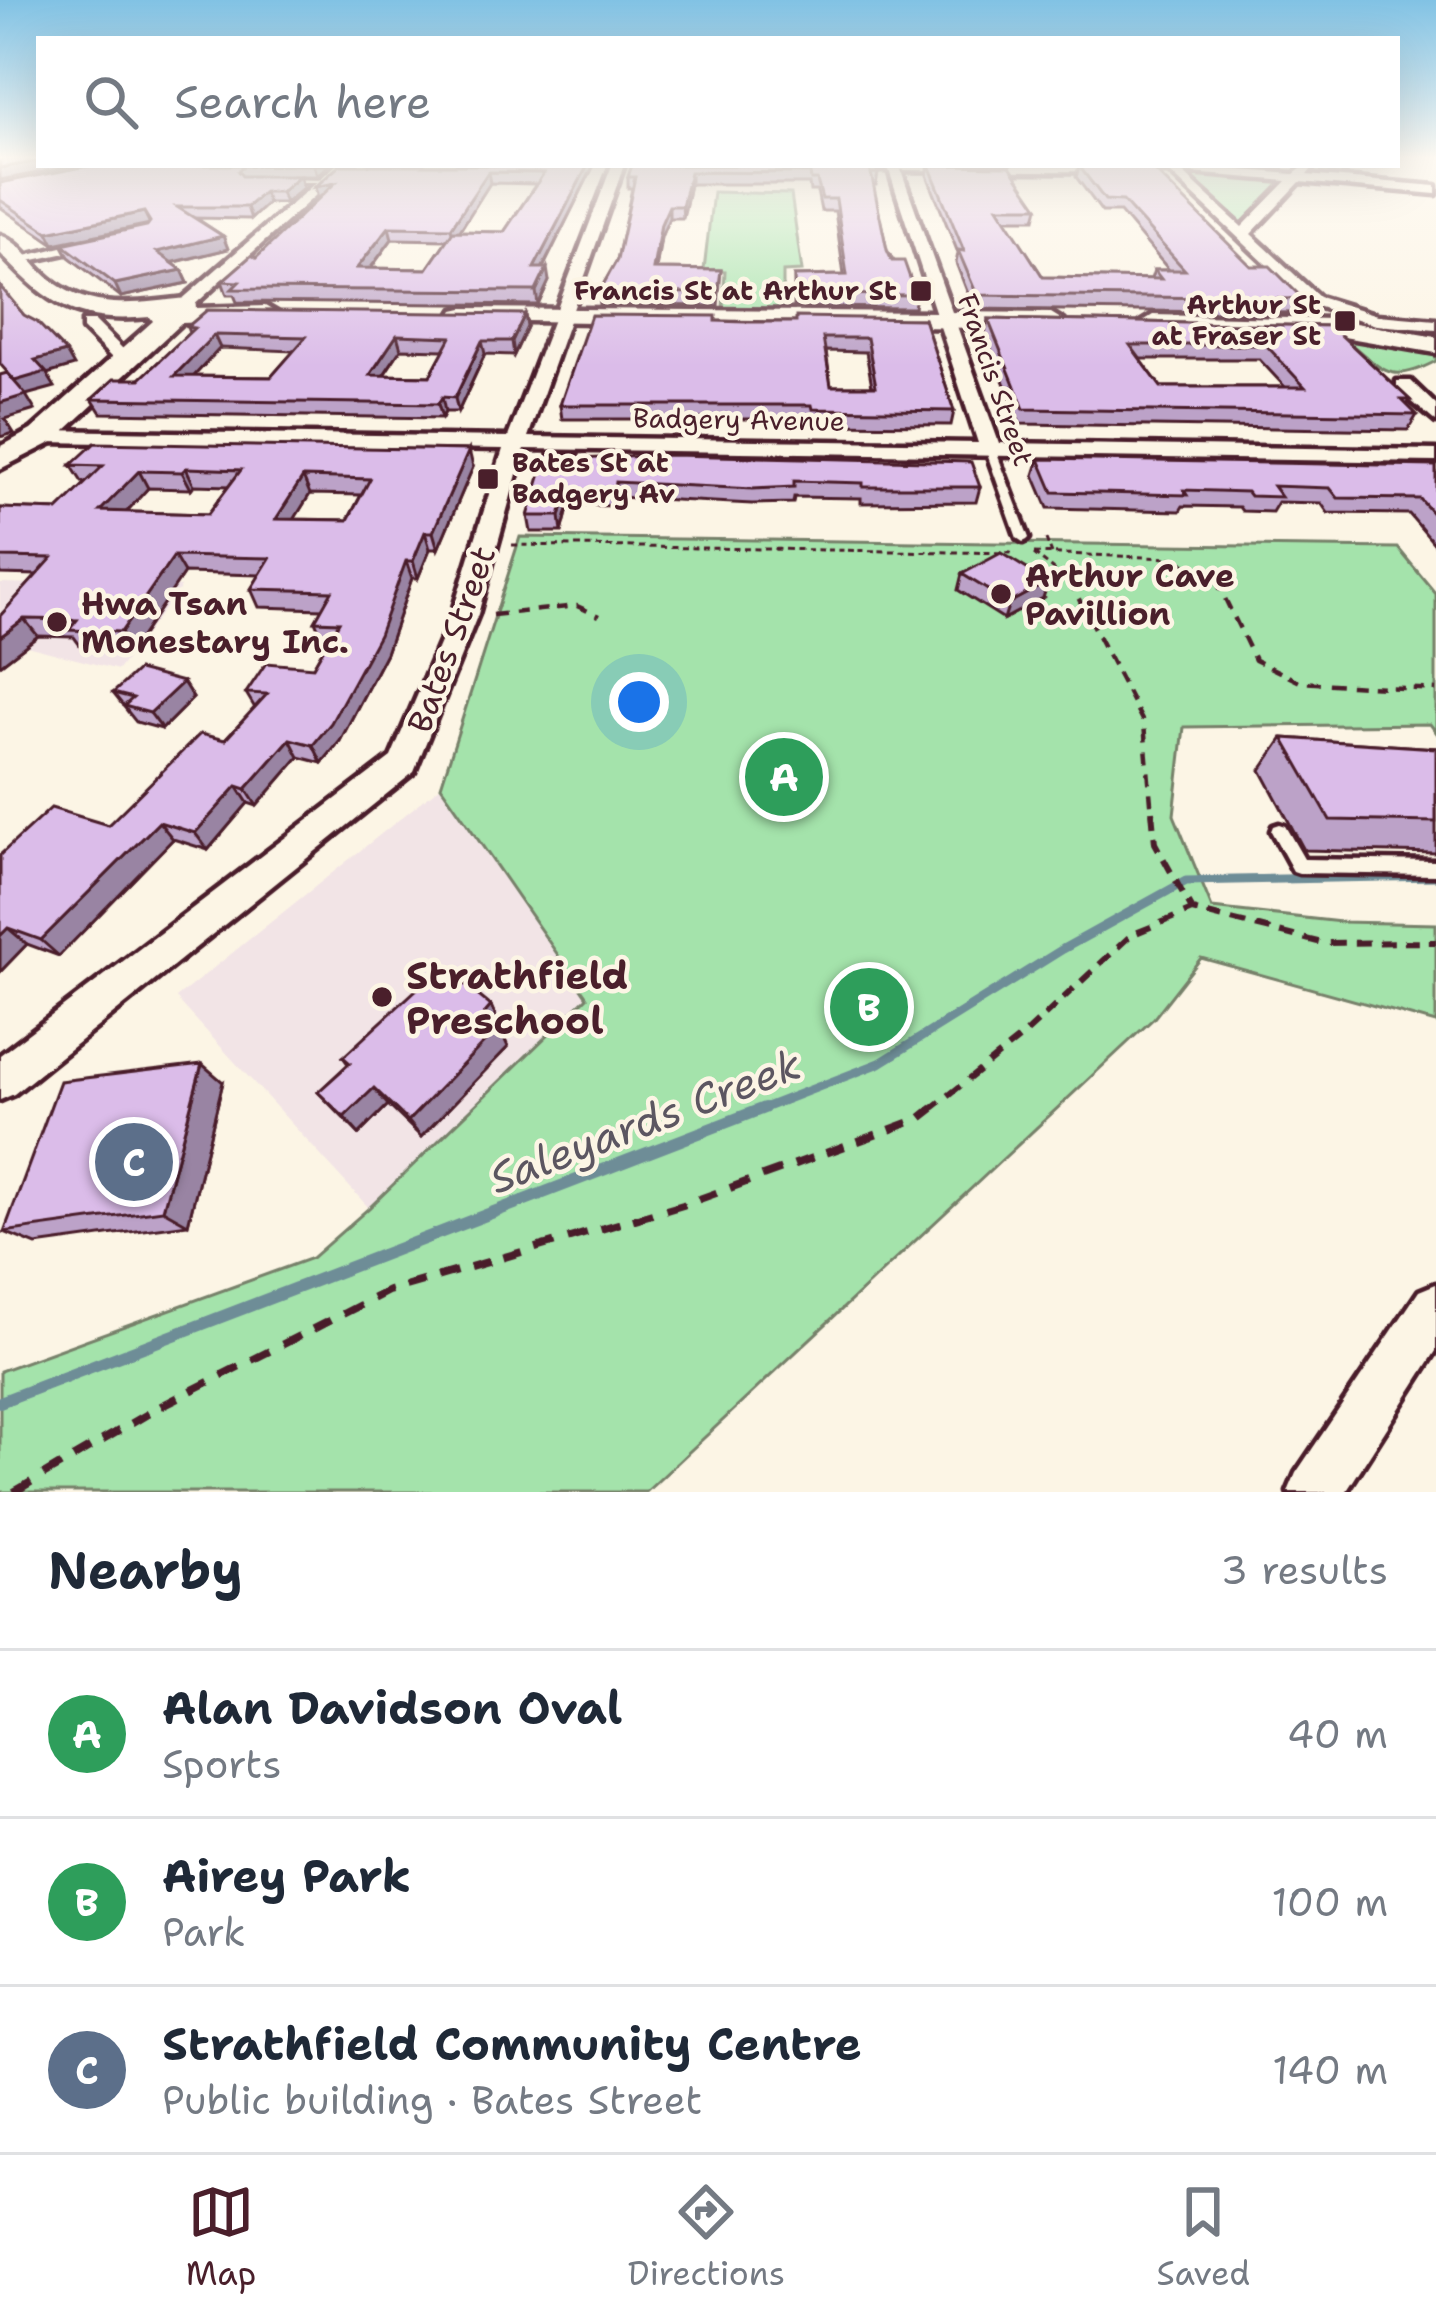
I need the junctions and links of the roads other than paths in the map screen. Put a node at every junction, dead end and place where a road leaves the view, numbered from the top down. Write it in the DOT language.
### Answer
graph roads {
  1 [pos="273,227"];
  2 [pos="595,227"];
  3 [pos="914,227"];
  4 [pos="1233,227"];
  5 [pos="1250,227"];
  6 [pos="1242,235"];
  7 [pos="124,236"];
  8 [pos="0,242"];
  9 [pos="20,260"];
  10 [pos="179,312"];
  11 [pos="280,313"];
  12 [pos="444,315"];
  13 [pos="561,316"];
  14 [pos="945,320"];
  15 [pos="1089,322"];
  16 [pos="1137,322"];
  17 [pos="89,325"];
  18 [pos="1436,325"];
  19 [pos="1436,345"];
  20 [pos="125,361"];
  21 [pos="1404,385"];
  22 [pos="1436,416"];
  23 [pos="42,436"];
  24 [pos="516,443"];
  25 [pos="991,451"];
  26 [pos="1436,456"];
  27 [pos="0,460"];
  28 [pos="1023,538"];
  29 [pos="1279,831"];
  30 [pos="1436,868"];
  31 [pos="0,1080"];
  32 [pos="1436,1307"];
  33 [pos="1315,1492"];
  1 -- 10 [label="street"];
  2 -- 13 [label="street, Bates Street"];
  3 -- 14 [label="street, Francis Street"];
  4 -- 6 [label="street"];
  5 -- 6 [label="street"];
  6 -- 18 [label="street"];
  7 -- 9 [label="street"];
  8 -- 9 [label="main road"];
  9 -- 10 [label="main road"];
  10 -- 11 [label="main road"];
  10 -- 20 [label="main road"];
  12 -- 13 [label="main road"];
  13 -- 14 [label="main road"];
  13 -- 24 [label="street, Bates Street"];
  14 -- 15 [label="main road"];
  14 -- 25 [label="street, Francis Street"];
  16 -- 19 [label="main road"];
  17 -- 20 [label="street"];
  20 -- 23 [label="main road"];
  21 -- 22 [label="street"];
  23 -- 24 [label="street, Badgery Avenue"];
  23 -- 27 [label="main road"];
  24 -- 25 [label="street, Badgery Avenue"];
  24 -- 31 [label="street, Bates Street"];
  25 -- 26 [label="street, Badgery Avenue"];
  25 -- 28 [label="lane, Francis Street"];
  29 -- 30 [label="lane"];
  32 -- 33 [label="street"];
}
